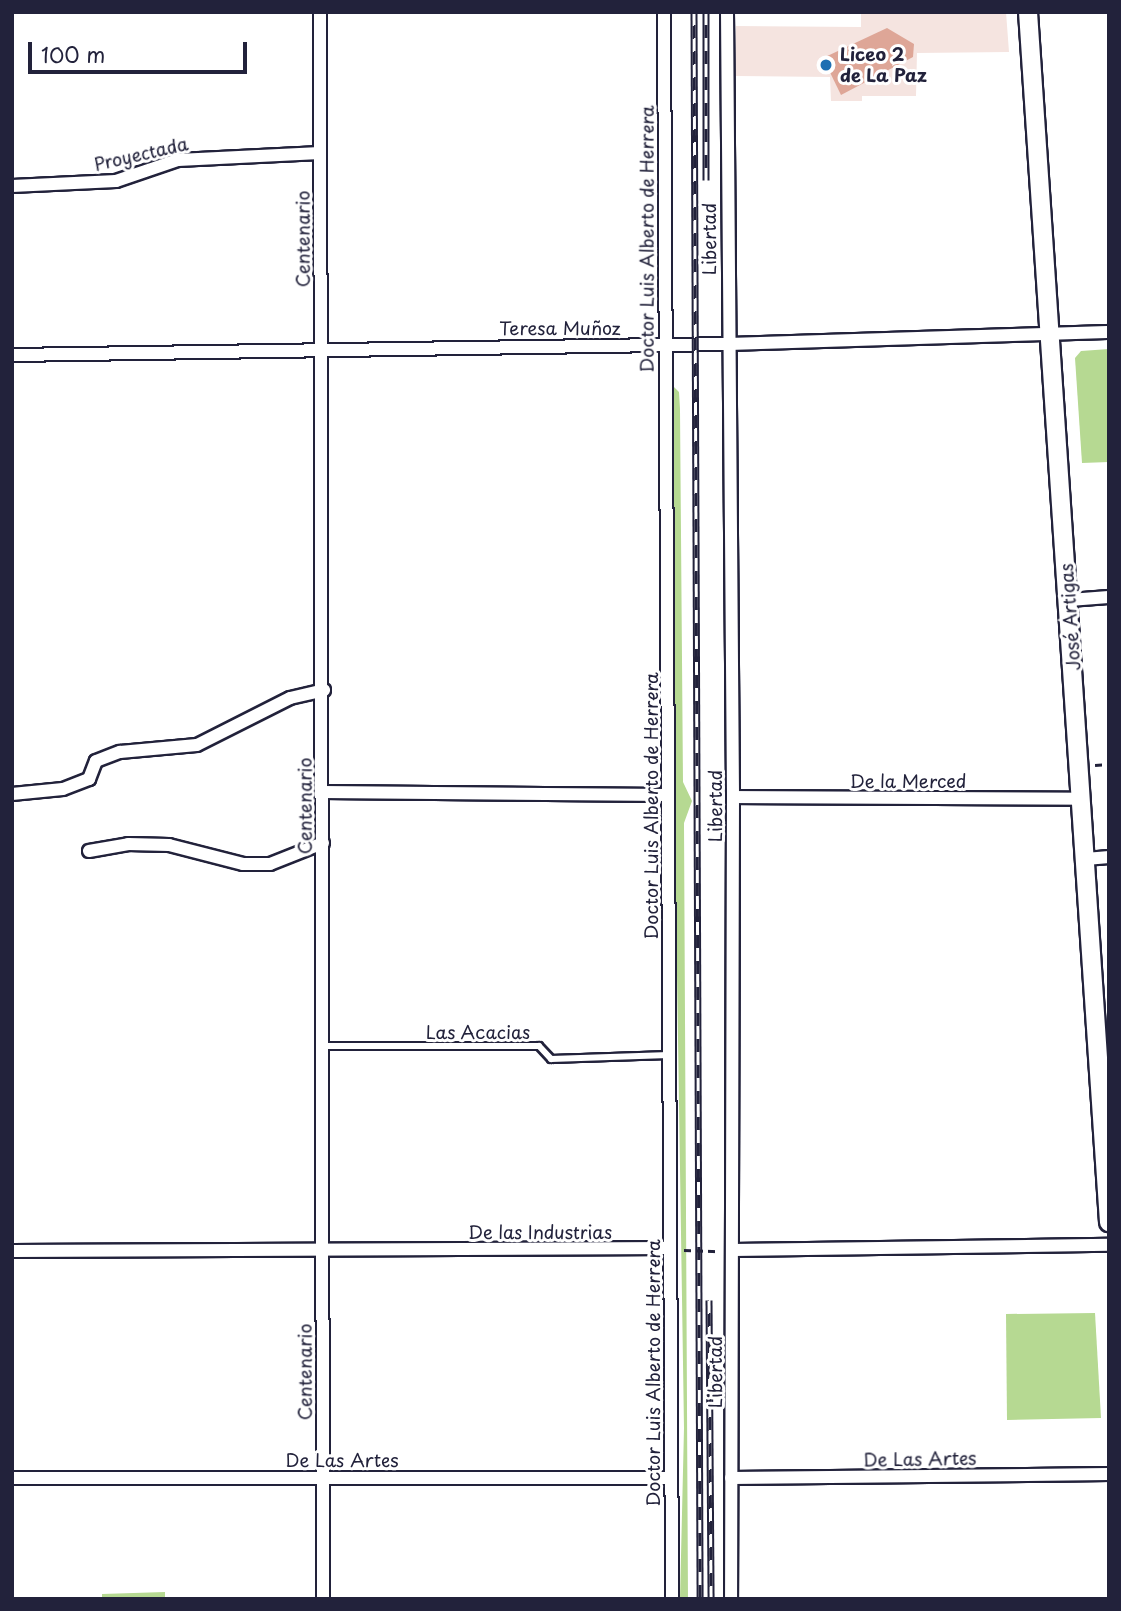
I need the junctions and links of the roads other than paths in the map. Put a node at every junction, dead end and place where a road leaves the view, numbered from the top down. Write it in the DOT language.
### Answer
graph roads {
  1 [pos="320,12"];
  2 [pos="664,12"];
  3 [pos="727,12"];
  4 [pos="1028,12"];
  5 [pos="320,153"];
  6 [pos="12,186"];
  7 [pos="1109,332"];
  8 [pos="1051,336"];
  9 [pos="727,344"];
  10 [pos="664,345"];
  11 [pos="322,348"];
  12 [pos="12,355"];
  13 [pos="1109,597"];
  14 [pos="1069,600"];
  15 [pos="324,690"];
  16 [pos="323,792"];
  17 [pos="12,794"];
  18 [pos="668,795"];
  19 [pos="733,797"];
  20 [pos="1082,799"];
  21 [pos="323,843"];
  22 [pos="89,852"];
  23 [pos="1109,857"];
  24 [pos="1086,859"];
  25 [pos="323,1046"];
  26 [pos="669,1055"];
  27 [pos="1104,1071"];
  28 [pos="1107,1174"];
  29 [pos="1109,1222"];
  30 [pos="1109,1245"];
  31 [pos="669,1248"];
  32 [pos="733,1250"];
  33 [pos="12,1251"];
  34 [pos="324,1251"];
  35 [pos="1109,1474"];
  36 [pos="322,1477"];
  37 [pos="12,1478"];
  38 [pos="671,1478"];
  39 [pos="731,1478"];
  40 [pos="323,1599"];
  41 [pos="672,1599"];
  42 [pos="732,1599"];
  1 -- 5 [label="street, Centenario"];
  2 -- 10 [label="street, Doctor Luis Alberto de Herrera"];
  3 -- 9 [label="street, Libertad"];
  4 -- 8 [label="street, José Artigas"];
  5 -- 6 [label="street, Proyectada"];
  5 -- 11 [label="street, Centenario"];
  7 -- 8 [label="street, Teresa Muñoz"];
  8 -- 9 [label="street, Teresa Muñoz"];
  8 -- 14 [label="street, José Artigas"];
  9 -- 10 [label="street, Teresa Muñoz"];
  9 -- 19 [label="street, Libertad"];
  10 -- 11 [label="street, Teresa Muñoz"];
  10 -- 18 [label="street, Doctor Luis Alberto de Herrera"];
  11 -- 12 [label="street, Teresa Muñoz"];
  11 -- 15 [label="street, Centenario"];
  13 -- 14 [label="street"];
  14 -- 20 [label="street, José Artigas"];
  15 -- 16 [label="street, Centenario"];
  15 -- 17 [label="street"];
  16 -- 18 [label="street"];
  16 -- 21 [label="street, Centenario"];
  18 -- 26 [label="street, Doctor Luis Alberto de Herrera"];
  19 -- 20 [label="street, De la Merced"];
  19 -- 32 [label="street, Libertad"];
  20 -- 24 [label="street, José Artigas"];
  21 -- 22 [label="street"];
  21 -- 25 [label="street, Centenario"];
  23 -- 24 [label="street"];
  24 -- 27 [label="street, José Artigas"];
  25 -- 26 [label="lane, Las Acacias"];
  25 -- 34 [label="street, Centenario"];
  26 -- 31 [label="street, Doctor Luis Alberto de Herrera"];
  27 -- 28 [label="street, José Artigas"];
  28 -- 29 [label="street, José Artigas"];
  30 -- 32 [label="street"];
  31 -- 34 [label="street, De las Industrias"];
  31 -- 38 [label="street, Doctor Luis Alberto de Herrera"];
  32 -- 39 [label="street, Libertad"];
  33 -- 34 [label="street, De las Industrias"];
  34 -- 36 [label="street, Centenario"];
  35 -- 39 [label="street, De Las Artes"];
  36 -- 37 [label="street, De Las Artes"];
  36 -- 38 [label="street, De Las Artes"];
  36 -- 40 [label="street, Centenario"];
  38 -- 41 [label="street, Doctor Luis Alberto de Herrera"];
  39 -- 42 [label="street, Libertad"];
}
